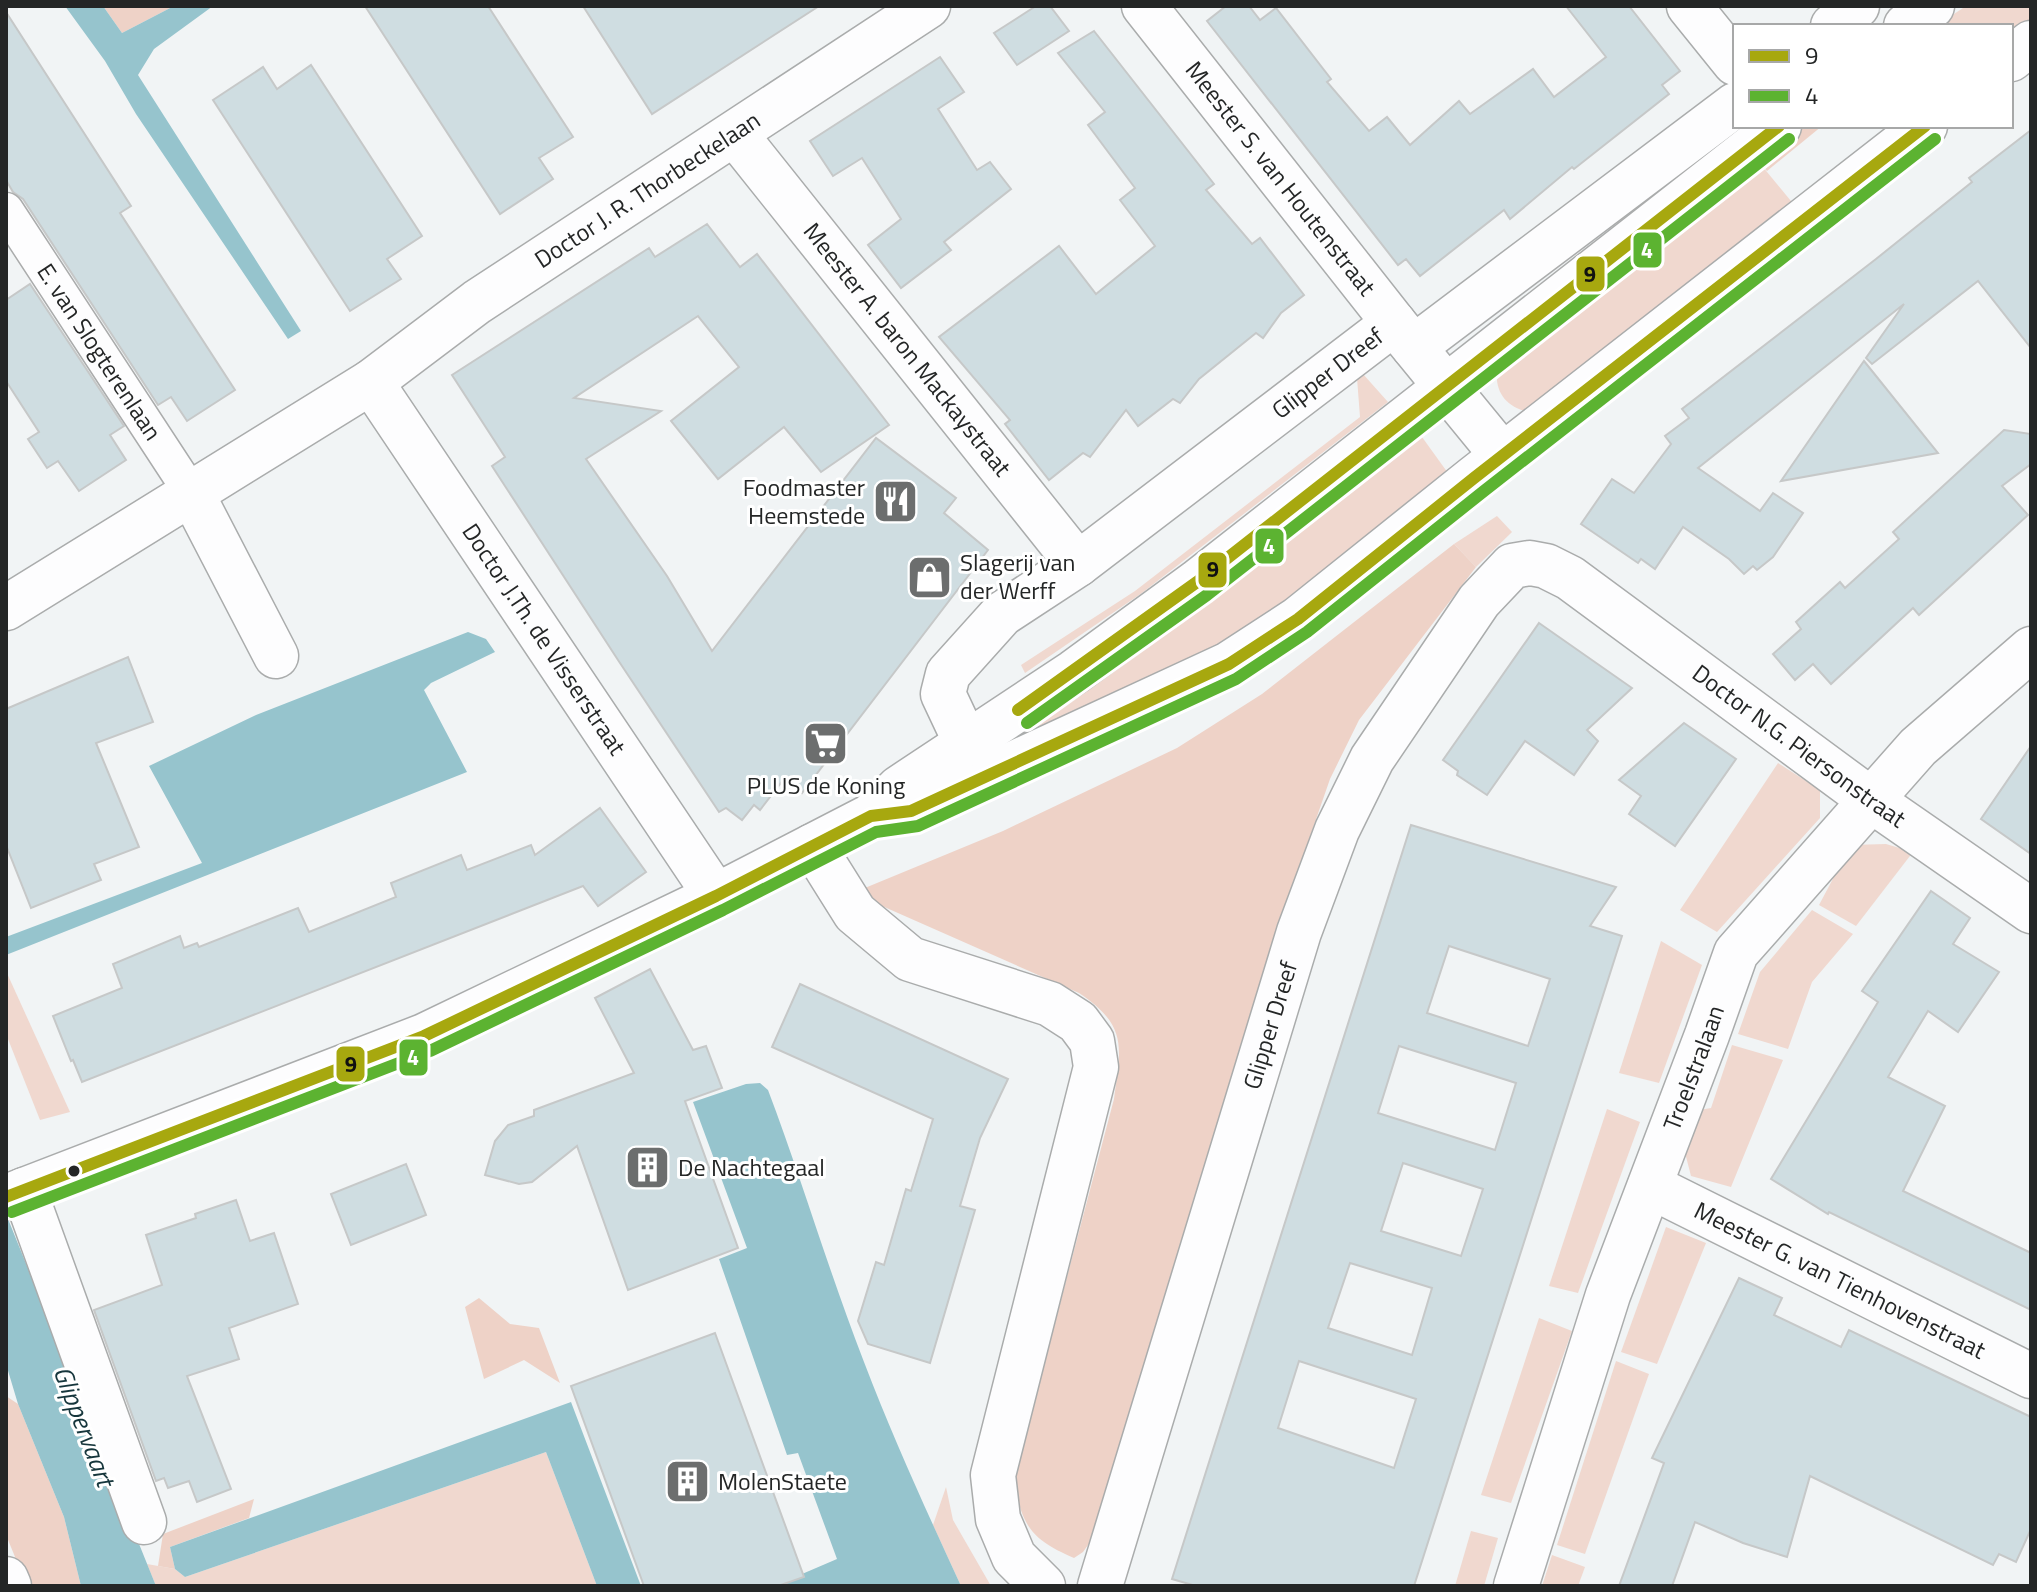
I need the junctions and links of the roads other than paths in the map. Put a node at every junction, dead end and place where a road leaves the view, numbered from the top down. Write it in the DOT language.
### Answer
graph roads {
  1 [pos="928,6"];
  2 [pos="1144,6"];
  3 [pos="1689,6"];
  4 [pos="1857,6"];
  5 [pos="1932,6"];
  6 [pos="1835,24"];
  7 [pos="1909,24"];
  8 [pos="2031,43"];
  9 [pos="2013,57"];
  10 [pos="1733,61"];
  11 [pos="1733,106"];
  12 [pos="1776,128"];
  13 [pos="1922,128"];
  14 [pos="735,134"];
  15 [pos="6,210"];
  16 [pos="1404,335"];
  17 [pos="371,382"];
  18 [pos="1446,387"];
  19 [pos="1503,456"];
  20 [pos="192,494"];
  21 [pos="1078,564"];
  22 [pos="1570,578"];
  23 [pos="6,608"];
  24 [pos="2031,649"];
  25 [pos="276,656"];
  26 [pos="980,758"];
  27 [pos="1871,800"];
  28 [pos="813,846"];
  29 [pos="716,896"];
  30 [pos="2031,911"];
  31 [pos="1650,1186"];
  32 [pos="15,1194"];
  33 [pos="2031,1376"];
  34 [pos="144,1522"];
  35 [pos="6,1579"];
  36 [pos="9,1586"];
  37 [pos="1043,1586"];
  38 [pos="1100,1586"];
  39 [pos="1516,1586"];
  1 -- 14 [label="street, Doctor J. R. Thorbeckelaan"];
  2 -- 16 [label="street, Meester S. van Houtenstraat"];
  3 -- 10 [label="street"];
  4 -- 6 [label="street"];
  5 -- 7 [label="street"];
  8 -- 9 [label="street"];
  11 -- 16 [label="street, Glipper Dreef"];
  12 -- 18 [label="street"];
  13 -- 19 [label="street"];
  14 -- 17 [label="street, Doctor J. R. Thorbeckelaan"];
  14 -- 21 [label="street, Meester A. baron Mackaystraat"];
  15 -- 20 [label="street, E. van Slogterenlaan"];
  16 -- 18 [label="street, Meester S. van Houtenstraat"];
  16 -- 21 [label="street, Glipper Dreef"];
  17 -- 20 [label="street"];
  17 -- 29 [label="street, Doctor J.Th. de Visserstraat"];
  18 -- 19 [label="street"];
  18 -- 26 [label="street"];
  19 -- 26 [label="street"];
  20 -- 23 [label="street"];
  20 -- 25 [label="street, E. van Slogterenlaan"];
  21 -- 26 [label="street, Glipper Dreef"];
  22 -- 27 [label="street, Doctor N.G. Piersonstraat"];
  22 -- 38 [label="street, Glipper Dreef"];
  24 -- 27 [label="street, Troelstralaan"];
  26 -- 28 [label="street"];
  27 -- 30 [label="street, Doctor N.G. Piersonstraat"];
  27 -- 31 [label="street, Troelstralaan"];
  28 -- 29 [label="street"];
  28 -- 37 [label="street"];
  29 -- 32 [label="street"];
  31 -- 33 [label="street, Meester G. van Tienhovenstraat"];
  31 -- 39 [label="street, Troelstralaan"];
  32 -- 34 [label="street"];
  35 -- 36 [label="street"];
}
